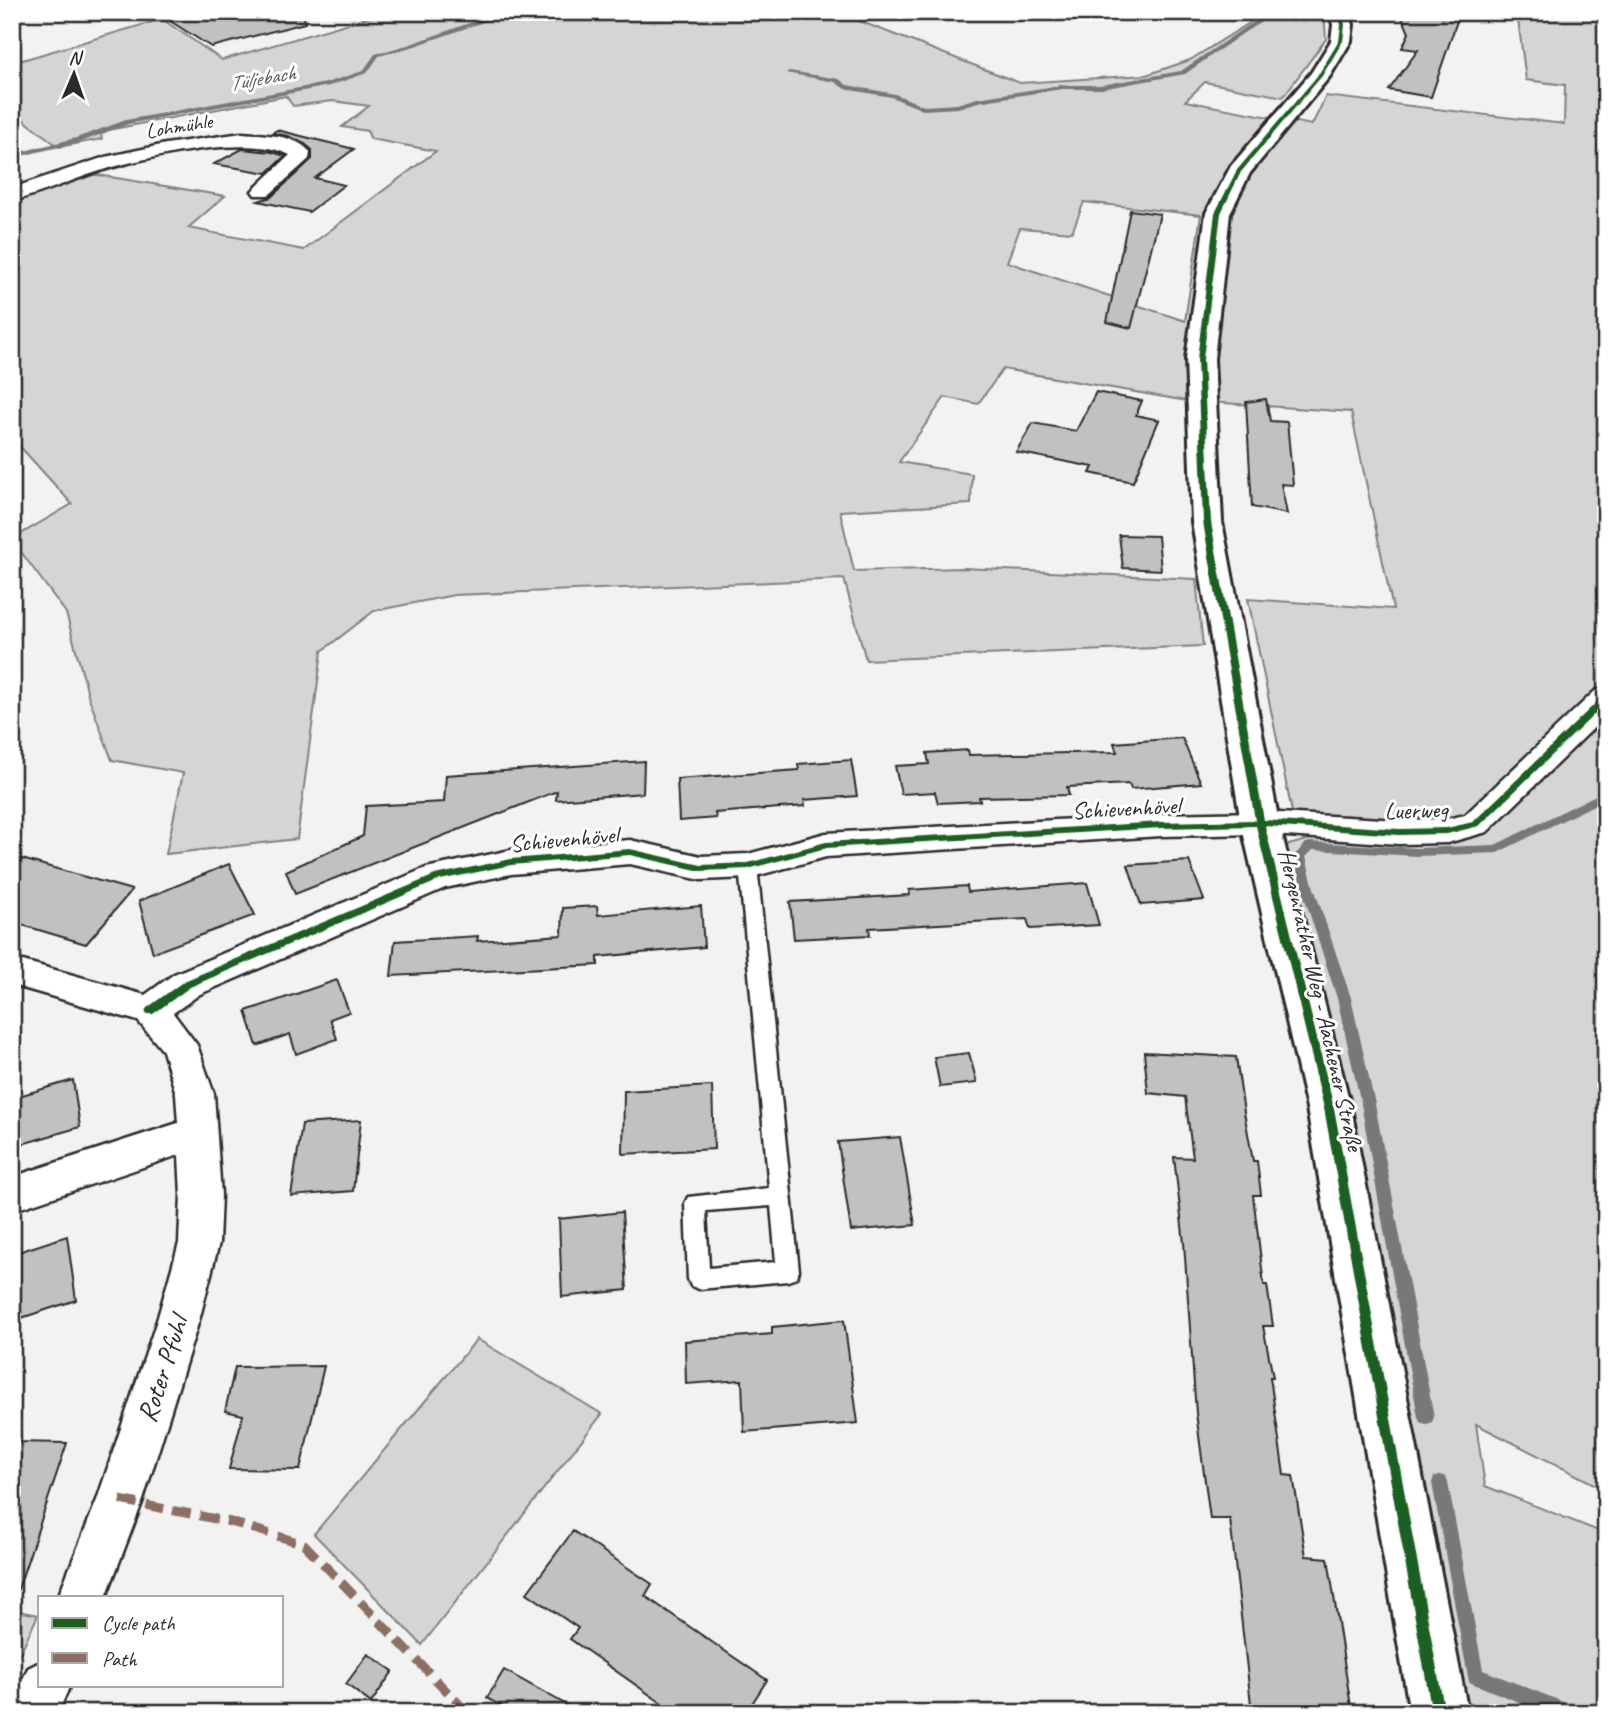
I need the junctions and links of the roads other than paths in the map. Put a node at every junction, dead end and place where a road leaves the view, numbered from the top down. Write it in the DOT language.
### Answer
graph roads {
  1 [pos="1340,12"];
  2 [pos="262,191"];
  3 [pos="12,195"];
  4 [pos="1606,698"];
  5 [pos="1261,823"];
  6 [pos="748,866"];
  7 [pos="12,971"];
  8 [pos="150,1011"];
  9 [pos="199,1132"];
  10 [pos="12,1194"];
  11 [pos="780,1195"];
  12 [pos="82,1596"];
  13 [pos="45,1686"];
  14 [pos="33,1713"];
  15 [pos="1439,1713"];
  1 -- 5 [label="street, Hergenrather Weg - Aachener Straße"];
  2 -- 3 [label="street, Lohmühle"];
  4 -- 5 [label="street, Luerweg"];
  5 -- 6 [label="street, Schievenhövel"];
  5 -- 15 [label="street, Hergenrather Weg - Aachener Straße"];
  6 -- 8 [label="street, Schievenhövel"];
  6 -- 11 [label="lane"];
  7 -- 8 [label="street"];
  8 -- 9 [label="street"];
  9 -- 10 [label="street"];
  9 -- 12 [label="street, Roter Pfuhl"];
  11 -- 11 [label="lane"];
  13 -- 14 [label="street"];
}
